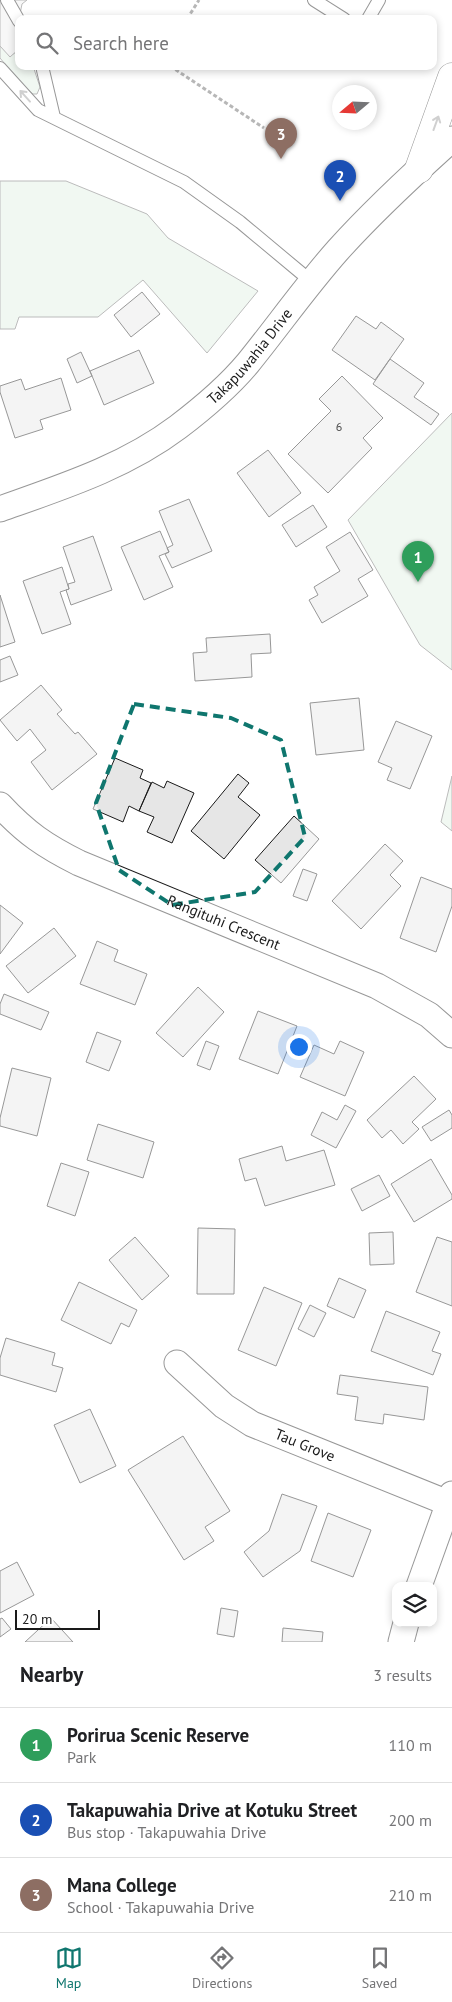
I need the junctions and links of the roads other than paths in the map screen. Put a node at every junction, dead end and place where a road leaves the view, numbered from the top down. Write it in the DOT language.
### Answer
graph roads {
  1 [pos="7,0"];
  2 [pos="314,0"];
  3 [pos="379,0"];
  4 [pos="16,15"];
  5 [pos="338,15"];
  6 [pos="370,15"];
  7 [pos="0,68"];
  8 [pos="43,70"];
  9 [pos="452,77"];
  10 [pos="54,117"];
  11 [pos="452,139"];
  12 [pos="419,169"];
  13 [pos="312,282"];
  14 [pos="0,509"];
  15 [pos="0,805"];
  16 [pos="452,1034"];
  17 [pos="177,1363"];
  18 [pos="450,1499"];
  19 [pos="420,1582"];
  20 [pos="405,1627"];
  21 [pos="401,1642"];
  1 -- 4 [label="lane"];
  2 -- 5 [label="lane"];
  3 -- 6 [label="lane"];
  10 -- 7 [label="lane, one-way"];
  8 -- 10 [label="lane"];
  12 -- 9 [label="street, one-way"];
  10 -- 13 [label="lane"];
  11 -- 12 [label="street, Takapuwahia Drive"];
  12 -- 13 [label="street, Takapuwahia Drive"];
  13 -- 14 [label="street, Takapuwahia Drive"];
  15 -- 16 [label="street, Rangituhi Crescent"];
  17 -- 18 [label="street, Tau Grove"];
  18 -- 19 [label="street"];
  20 -- 21 [label="street"];
}
